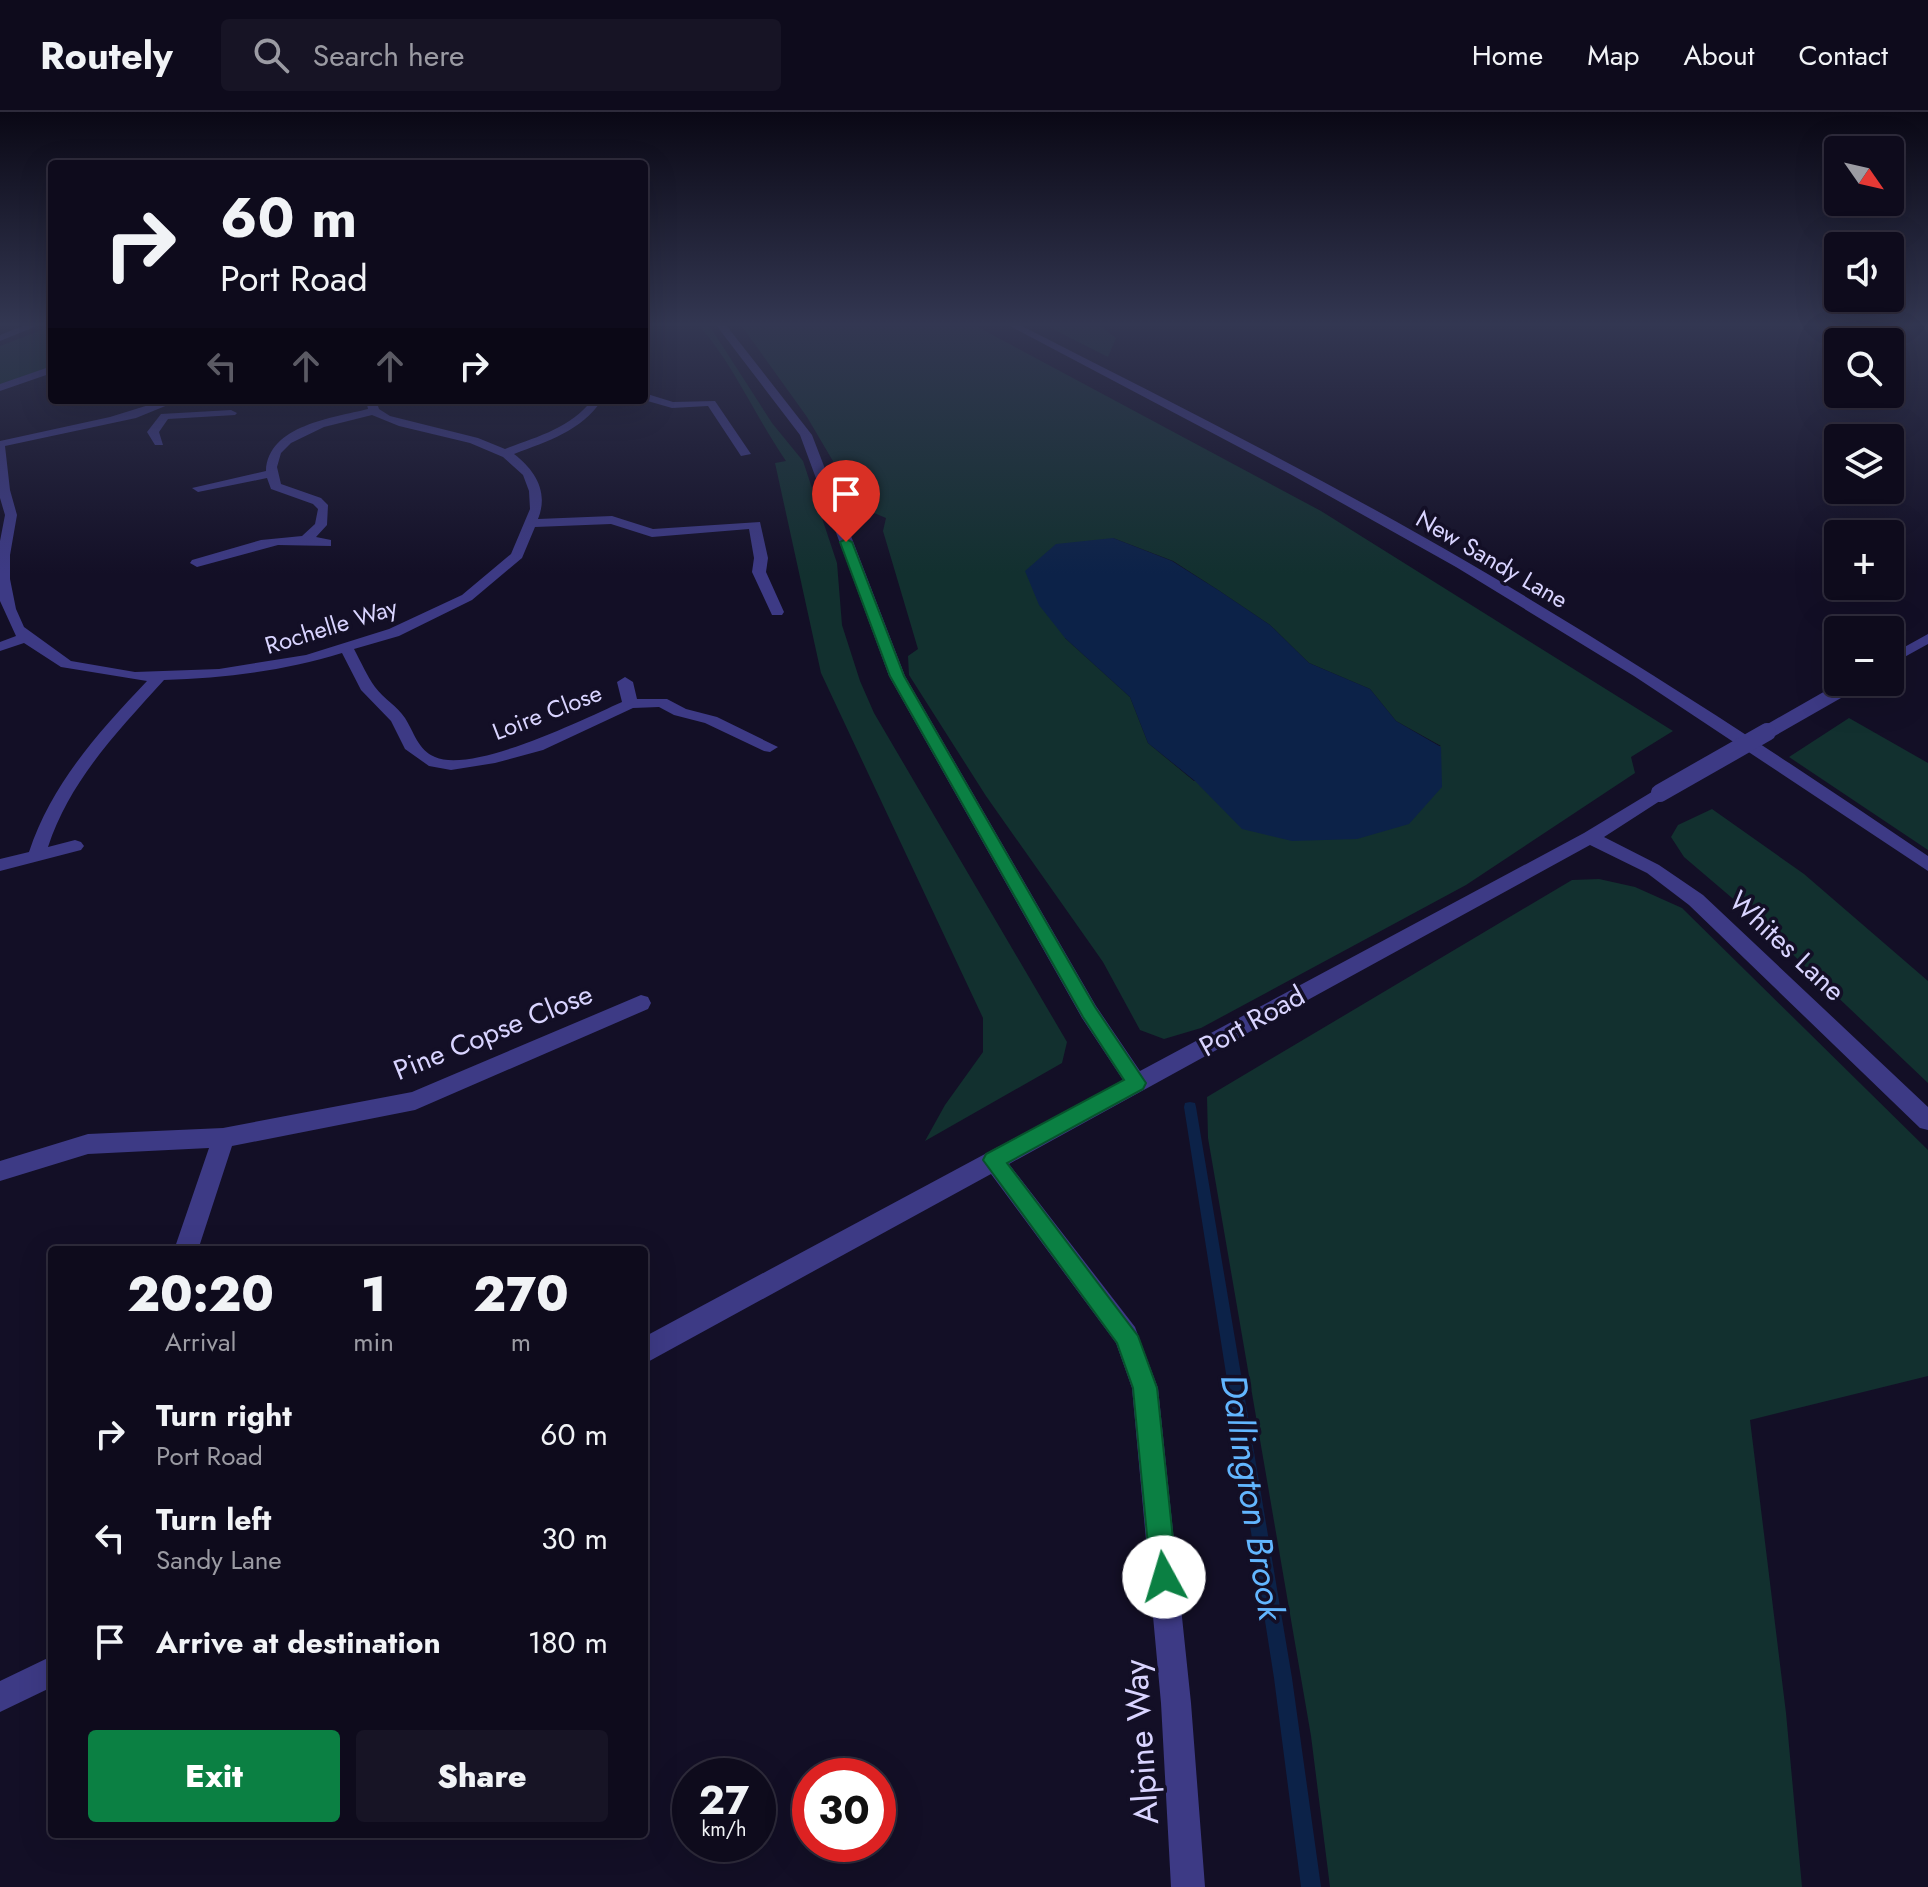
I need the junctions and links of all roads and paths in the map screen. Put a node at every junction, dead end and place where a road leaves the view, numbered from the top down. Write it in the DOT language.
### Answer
graph roads {
  1 [pos="156,408"];
  2 [pos="365,408"];
  3 [pos="376,408"];
  4 [pos="593,408"];
  5 [pos="714,408"];
  6 [pos="785,408"];
  7 [pos="1173,408"];
  8 [pos="151,410"];
  9 [pos="231,413"];
  10 [pos="168,417"];
  11 [pos="159,443"];
  12 [pos="0,446"];
  13 [pos="505,453"];
  14 [pos="745,454"];
  15 [pos="272,473"];
  16 [pos="198,488"];
  17 [pos="536,523"];
  18 [pos="307,538"];
  19 [pos="326,543"];
  20 [pos="2,560"];
  21 [pos="197,563"];
  22 [pos="777,612"];
  23 [pos="24,638"];
  24 [pos="1928,638"];
  25 [pos="0,647"];
  26 [pos="347,649"];
  27 [pos="1904,653"];
  28 [pos="160,676"];
  29 [pos="625,682"];
  30 [pos="1830,696"];
  31 [pos="630,704"];
  32 [pos="770,747"];
  33 [pos="1590,837"];
  34 [pos="75,846"];
  35 [pos="36,856"];
  36 [pos="0,865"];
  37 [pos="1928,865"];
  38 [pos="641,1003"];
  39 [pos="1144,1079"];
  40 [pos="1928,1121"];
  41 [pos="223,1138"];
  42 [pos="993,1160"];
  43 [pos="0,1171"];
  44 [pos="187,1246"];
  45 [pos="648,1349"];
  46 [pos="48,1673"];
  47 [pos="0,1697"];
  48 [pos="1188,1887"];
  1 -- 8 [label="street"];
  2 -- 15 [label="street"];
  3 -- 13 [label="street"];
  4 -- 13 [label="street"];
  5 -- 14 [label="street"];
  6 -- 39 [label="street"];
  7 -- 37 [label="street, New Sandy Lane"];
  8 -- 10 [label="street"];
  8 -- 12 [label="street"];
  9 -- 10 [label="street"];
  10 -- 11 [label="street"];
  12 -- 20 [label="street"];
  13 -- 17 [label="street"];
  15 -- 16 [label="street"];
  15 -- 18 [label="street"];
  17 -- 22 [label="street"];
  17 -- 26 [label="street, Rochelle Way"];
  18 -- 19 [label="street"];
  18 -- 21 [label="street"];
  20 -- 23 [label="street"];
  23 -- 25 [label="street"];
  23 -- 28 [label="street, Rochelle Way"];
  24 -- 27 [label="street"];
  26 -- 28 [label="street, Rochelle Way"];
  26 -- 31 [label="street, Loire Close"];
  28 -- 35 [label="street"];
  29 -- 31 [label="street, Loire Close"];
  30 -- 33 [label="street, Port Road, bridge"];
  31 -- 32 [label="street, Loire Close"];
  33 -- 39 [label="street, Port Road"];
  33 -- 40 [label="street, Whites Lane"];
  34 -- 35 [label="street"];
  35 -- 36 [label="street"];
  38 -- 41 [label="street, Pine Copse Close"];
  39 -- 42 [label="street, Port Road"];
  41 -- 43 [label="street, Pine Copse Close"];
  41 -- 44 [label="street"];
  42 -- 45 [label="street, Port Road"];
  42 -- 48 [label="street, Alpine Way"];
  46 -- 47 [label="street"];
}
